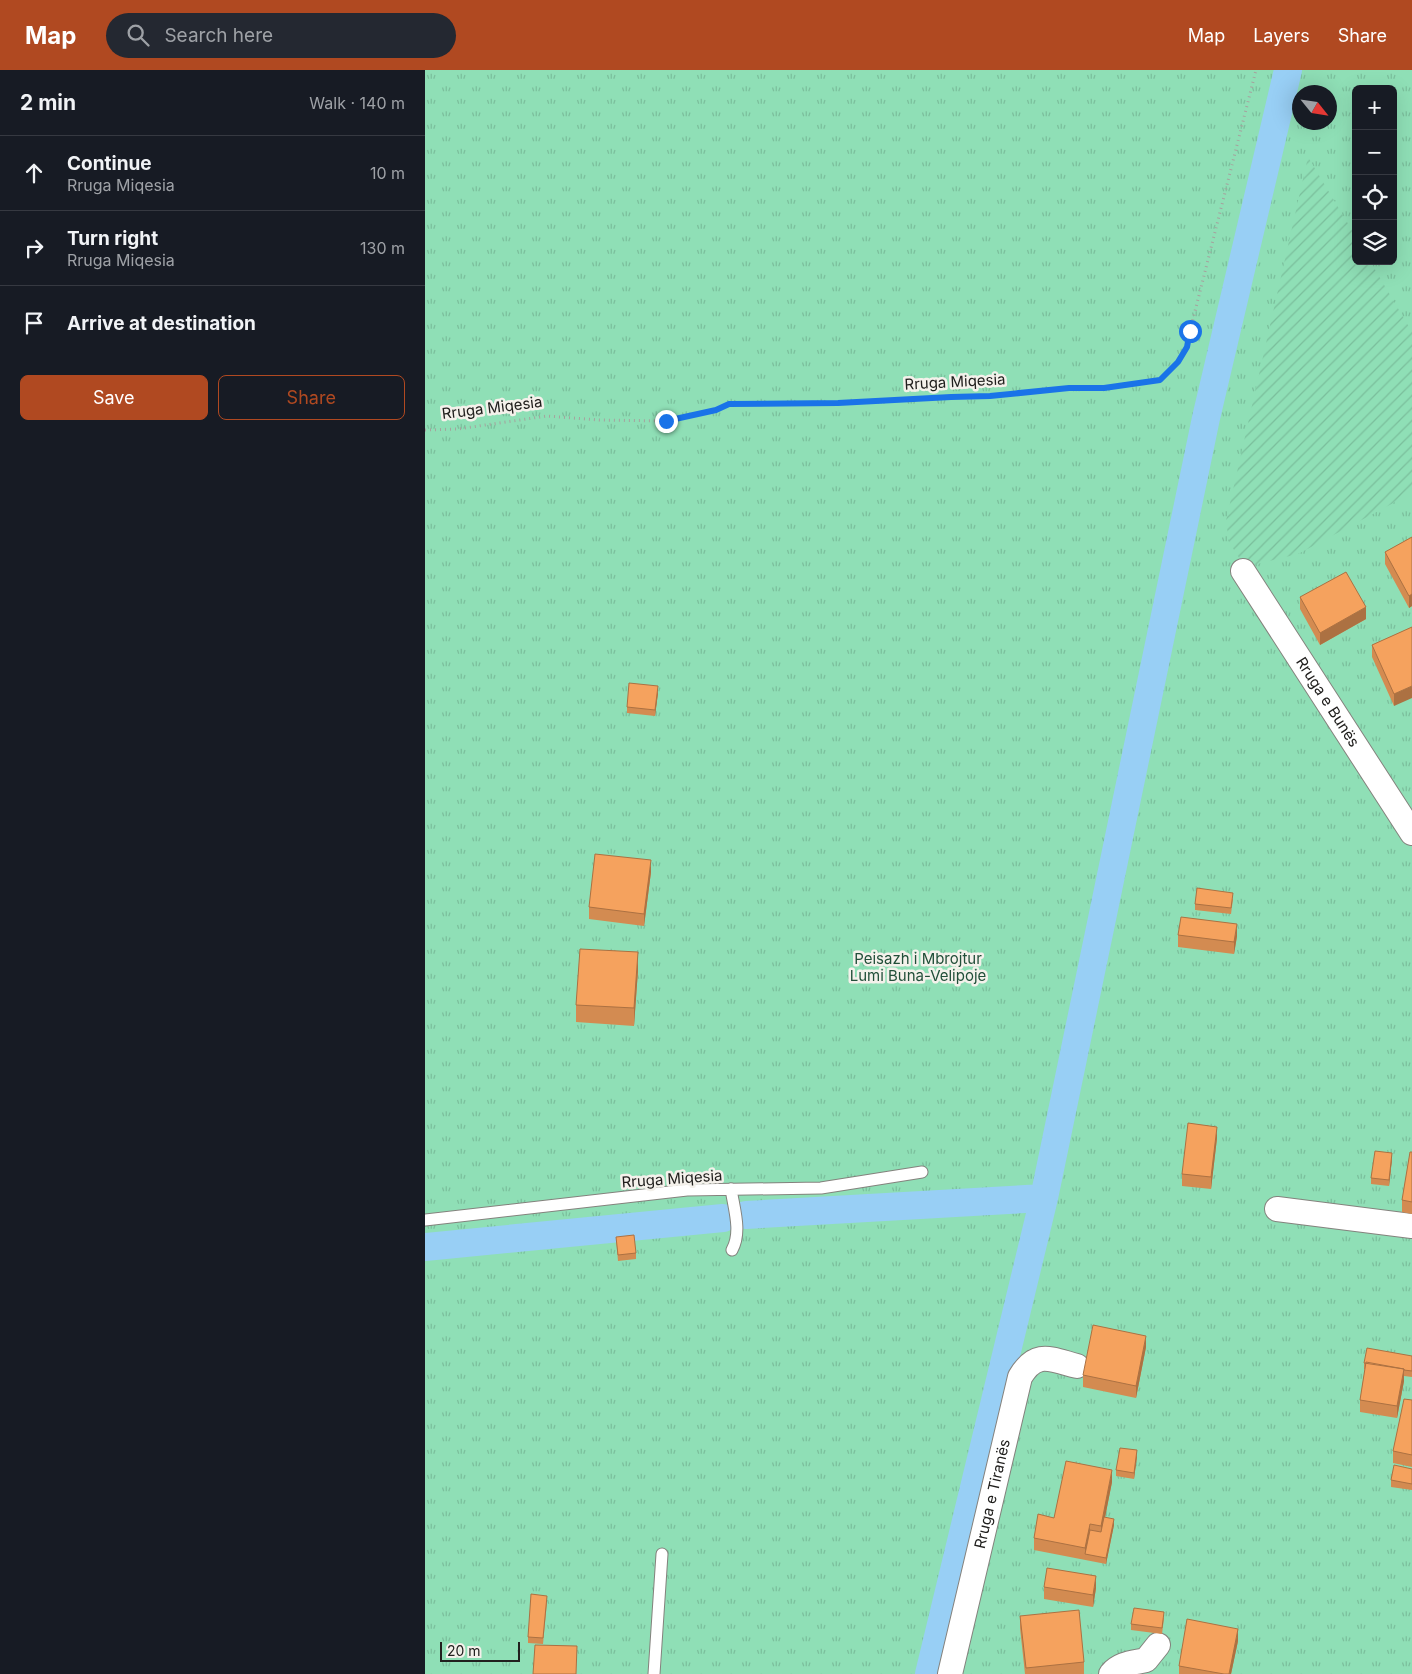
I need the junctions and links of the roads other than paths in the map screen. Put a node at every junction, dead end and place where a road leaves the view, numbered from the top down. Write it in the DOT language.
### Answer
graph roads {
  1 [pos="1243,571"];
  2 [pos="1412,833"];
  3 [pos="922,1172"];
  4 [pos="731,1189"];
  5 [pos="1277,1209"];
  6 [pos="425,1220"];
  7 [pos="1412,1226"];
  8 [pos="732,1250"];
  9 [pos="1077,1366"];
  10 [pos="662,1554"];
  11 [pos="1159,1646"];
  12 [pos="654,1674"];
  13 [pos="950,1674"];
  14 [pos="1111,1674"];
  1 -- 2 [label="street, Rruga e Bunës"];
  3 -- 4 [label="lane, Rruga Miqesia"];
  4 -- 6 [label="lane, Rruga Miqesia"];
  4 -- 8 [label="lane"];
  5 -- 7 [label="street"];
  9 -- 13 [label="street, Rruga e Tiranës"];
  10 -- 12 [label="lane"];
  11 -- 14 [label="street"];
}
